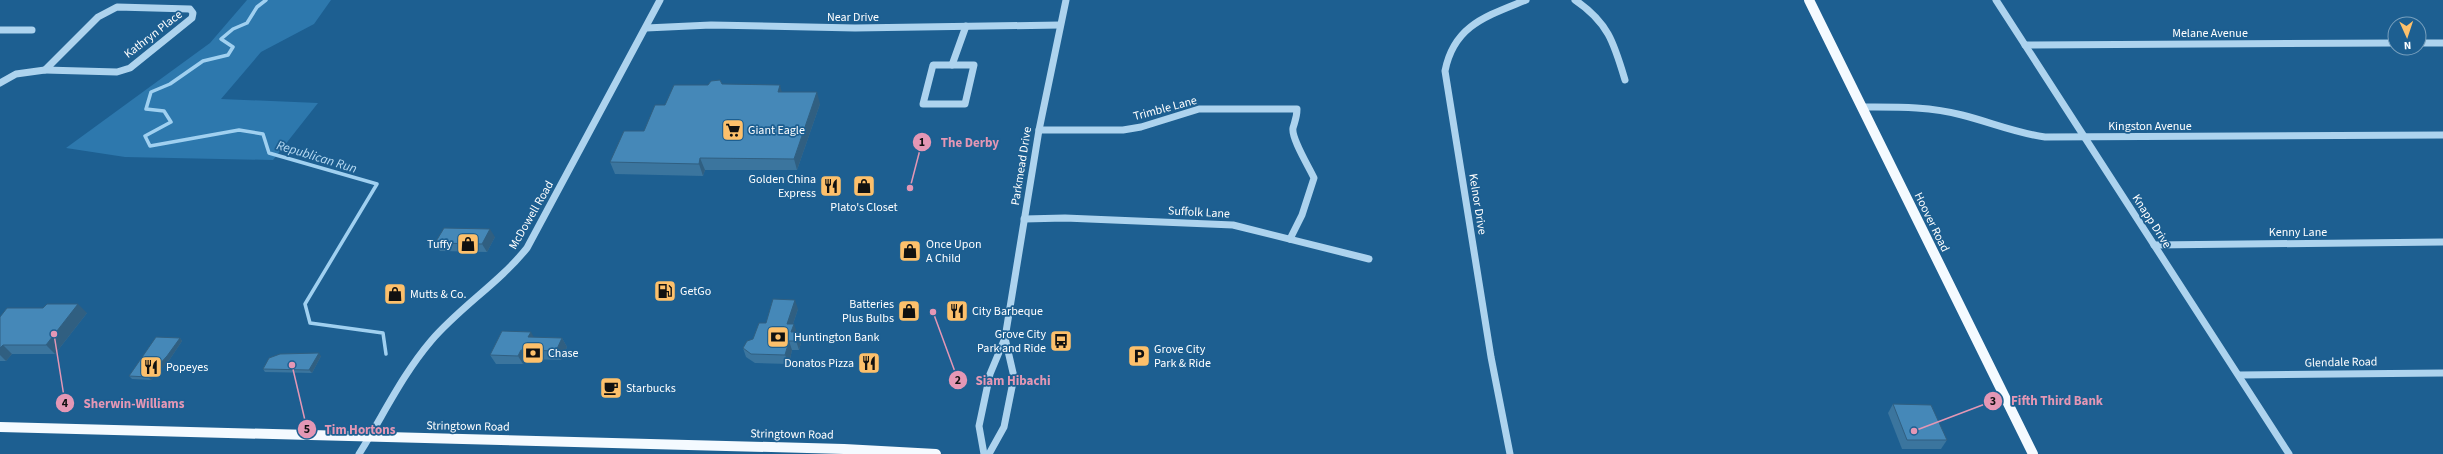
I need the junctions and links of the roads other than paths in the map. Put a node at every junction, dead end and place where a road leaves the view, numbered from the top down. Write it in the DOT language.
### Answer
graph roads {
  1 [pos="660,0"];
  2 [pos="1066,0"];
  3 [pos="1526,0"];
  4 [pos="1575,0"];
  5 [pos="1808,0"];
  6 [pos="1996,0"];
  7 [pos="1060,25"];
  8 [pos="966,26"];
  9 [pos="646,28"];
  10 [pos="0,30"];
  11 [pos="32,30"];
  12 [pos="2387,43"];
  13 [pos="2427,43"];
  14 [pos="2443,43"];
  15 [pos="2025,45"];
  16 [pos="952,65"];
  17 [pos="45,70"];
  18 [pos="1626,80"];
  19 [pos="0,83"];
  20 [pos="1861,107"];
  21 [pos="1039,130"];
  22 [pos="2443,135"];
  23 [pos="2085,138"];
  24 [pos="1024,219"];
  25 [pos="1290,239"];
  26 [pos="2443,242"];
  27 [pos="2154,245"];
  28 [pos="1369,259"];
  29 [pos="1005,338"];
  30 [pos="2443,373"];
  31 [pos="2239,375"];
  32 [pos="0,427"];
  33 [pos="370,437"];
  34 [pos="779,451"];
  35 [pos="359,454"];
  36 [pos="936,454"];
  37 [pos="984,454"];
  38 [pos="989,454"];
  39 [pos="1510,454"];
  40 [pos="2033,454"];
  41 [pos="2289,454"];
  1 -- 9 [label="street, McDowell Road"];
  2 -- 7 [label="street, Parkmead Drive"];
  3 -- 39 [label="street, Kelnor Drive"];
  4 -- 18 [label="street"];
  5 -- 20 [label="main road, Hoover Road"];
  6 -- 15 [label="street, Knapp Drive"];
  7 -- 8 [label="street, Near Drive"];
  7 -- 21 [label="street, Parkmead Drive"];
  8 -- 9 [label="street, Near Drive"];
  8 -- 16 [label="street"];
  9 -- 33 [label="street, McDowell Road"];
  10 -- 11 [label="street"];
  12 -- 15 [label="street, Melane Avenue"];
  13 -- 14 [label="street"];
  15 -- 23 [label="street, Knapp Drive"];
  16 -- 16 [label="street"];
  17 -- 17 [label="street, Kathryn Place"];
  17 -- 19 [label="street, Kathryn Place"];
  20 -- 23 [label="street, Kingston Avenue"];
  20 -- 40 [label="main road, Hoover Road"];
  21 -- 24 [label="street, Parkmead Drive"];
  21 -- 25 [label="street, Trimble Lane"];
  22 -- 23 [label="street, Kingston Avenue"];
  23 -- 27 [label="street, Knapp Drive"];
  24 -- 25 [label="street, Suffolk Lane"];
  24 -- 29 [label="street, Parkmead Drive"];
  25 -- 28 [label="street, Suffolk Lane"];
  26 -- 27 [label="street, Kenny Lane"];
  27 -- 31 [label="street, Knapp Drive"];
  29 -- 37 [label="street, Parkmead Drive"];
  29 -- 38 [label="street, Parkmead Drive"];
  30 -- 31 [label="street, Glendale Road"];
  31 -- 41 [label="street, Knapp Drive"];
  32 -- 33 [label="main road, Stringtown Road"];
  33 -- 34 [label="main road, Stringtown Road"];
  33 -- 35 [label="street, McDowell Road"];
  34 -- 36 [label="main road, Stringtown Road"];
}
